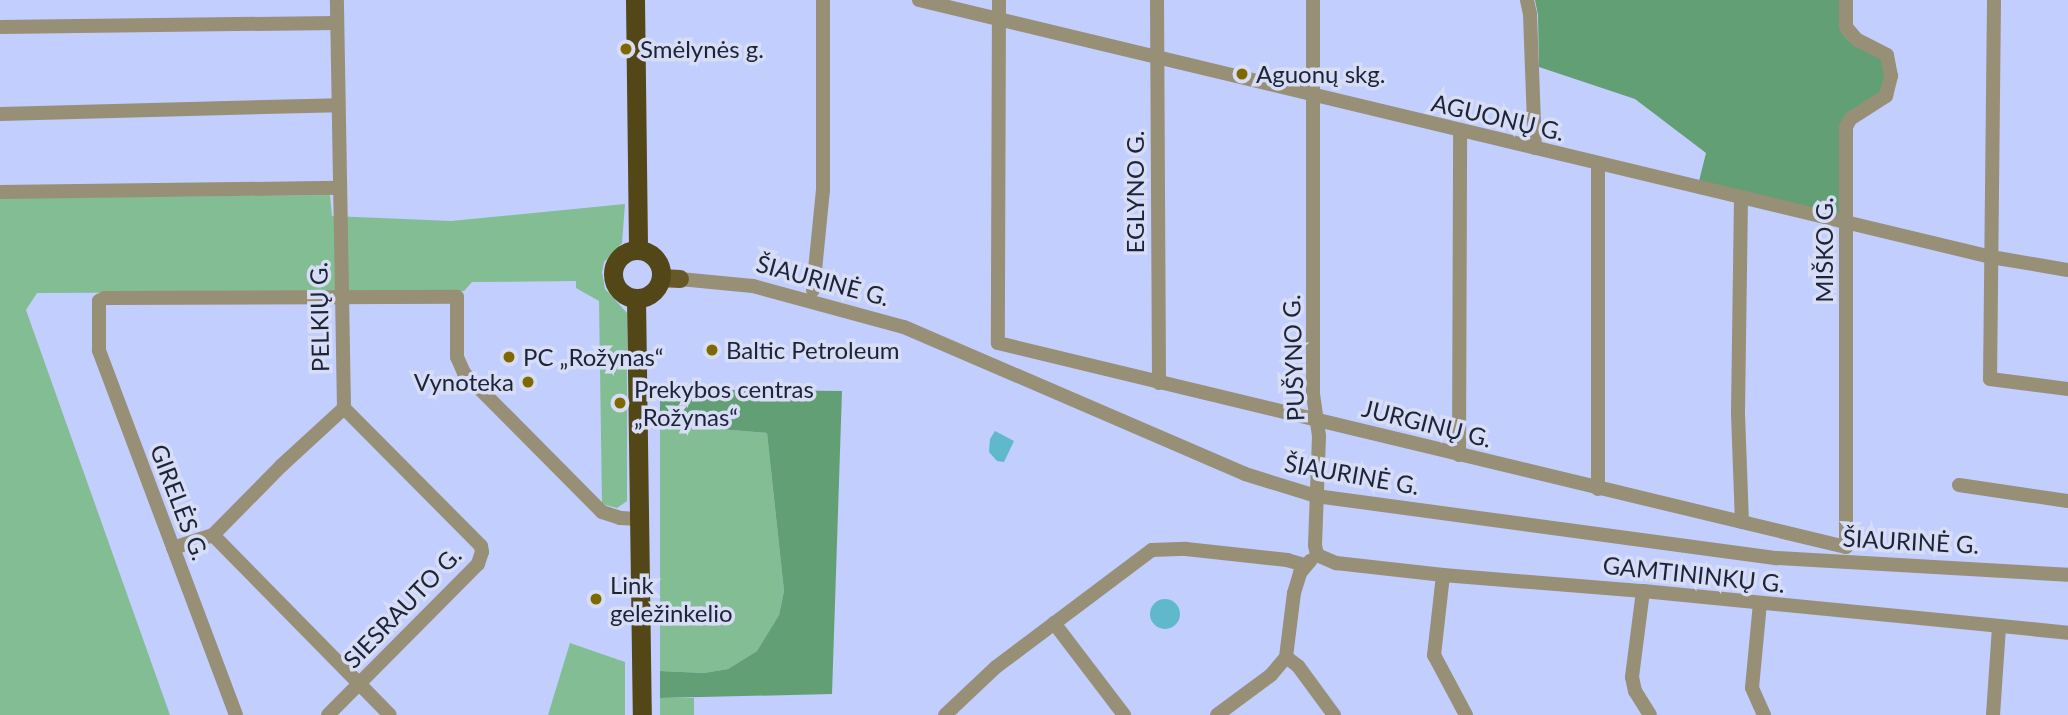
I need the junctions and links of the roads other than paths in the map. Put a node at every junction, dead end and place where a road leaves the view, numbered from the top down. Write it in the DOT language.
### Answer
graph roads {
  1 [pos="337,0"];
  2 [pos="635,0"];
  3 [pos="823,0"];
  4 [pos="919,0"];
  5 [pos="999,0"];
  6 [pos="1157,0"];
  7 [pos="1312,0"];
  8 [pos="1527,0"];
  9 [pos="1846,0"];
  10 [pos="1994,0"];
  11 [pos="999,19"];
  12 [pos="337,23"];
  13 [pos="0,27"];
  14 [pos="1157,59"];
  15 [pos="1312,97"];
  16 [pos="338,105"];
  17 [pos="0,114"];
  18 [pos="1460,131"];
  19 [pos="1535,148"];
  20 [pos="1598,164"];
  21 [pos="340,188"];
  22 [pos="0,192"];
  23 [pos="1741,197"];
  24 [pos="1847,223"];
  25 [pos="638,249"];
  26 [pos="1991,257"];
  27 [pos="2068,270"];
  28 [pos="671,278"];
  29 [pos="813,290"];
  30 [pos="341,296"];
  31 [pos="636,298"];
  32 [pos="1159,383"];
  33 [pos="2068,389"];
  34 [pos="344,408"];
  35 [pos="1316,419"];
  36 [pos="1459,455"];
  37 [pos="1959,485"];
  38 [pos="1598,489"];
  39 [pos="1316,496"];
  40 [pos="2068,501"];
  41 [pos="640,519"];
  42 [pos="1742,522"];
  43 [pos="213,536"];
  44 [pos="1846,547"];
  45 [pos="173,548"];
  46 [pos="1317,555"];
  47 [pos="1304,565"];
  48 [pos="1443,575"];
  49 [pos="2068,575"];
  50 [pos="1643,591"];
  51 [pos="1760,603"];
  52 [pos="1054,623"];
  53 [pos="1999,628"];
  54 [pos="2068,633"];
  55 [pos="1286,656"];
  56 [pos="360,684"];
  57 [pos="236,715"];
  58 [pos="328,715"];
  59 [pos="390,715"];
  60 [pos="642,715"];
  61 [pos="945,715"];
  62 [pos="1124,715"];
  63 [pos="1217,715"];
  64 [pos="1334,715"];
  65 [pos="1466,715"];
  66 [pos="1650,715"];
  67 [pos="1764,715"];
  68 [pos="1993,715"];
  1 -- 12 [label="street, PELKIŲ G."];
  2 -- 25 [label="highway"];
  3 -- 29 [label="street"];
  4 -- 11 [label="street, AGUONŲ G."];
  5 -- 11 [label="street"];
  6 -- 14 [label="street, EGLYNO G."];
  7 -- 15 [label="street, PUŠYNO G."];
  8 -- 19 [label="street"];
  9 -- 24 [label="street, MIŠKO G."];
  10 -- 26 [label="street"];
  11 -- 14 [label="street, AGUONŲ G."];
  11 -- 32 [label="street, JURGINŲ G."];
  12 -- 13 [label="street"];
  12 -- 16 [label="street, PELKIŲ G."];
  14 -- 15 [label="street, AGUONŲ G."];
  14 -- 32 [label="street, EGLYNO G."];
  15 -- 18 [label="street, AGUONŲ G."];
  15 -- 35 [label="street, PUŠYNO G."];
  16 -- 17 [label="street"];
  16 -- 21 [label="street, PELKIŲ G."];
  18 -- 19 [label="street, AGUONŲ G."];
  18 -- 36 [label="street"];
  19 -- 20 [label="street, AGUONŲ G."];
  20 -- 23 [label="street, AGUONŲ G."];
  20 -- 38 [label="street"];
  21 -- 22 [label="street"];
  21 -- 30 [label="street, PELKIŲ G."];
  23 -- 24 [label="street, AGUONŲ G."];
  23 -- 42 [label="street"];
  24 -- 26 [label="street, AGUONŲ G."];
  24 -- 44 [label="street, MIŠKO G."];
  25 -- 28 [label="highway"];
  25 -- 31 [label="highway"];
  26 -- 27 [label="street, AGUONŲ G."];
  26 -- 33 [label="street"];
  28 -- 31 [label="highway"];
  28 -- 39 [label="street, ŠIAURINĖ G."];
  30 -- 34 [label="street, PELKIŲ G."];
  30 -- 41 [label="street"];
  30 -- 45 [label="street, GIRELĖS G."];
  31 -- 41 [label="highway"];
  32 -- 35 [label="street, JURGINŲ G."];
  34 -- 43 [label="street"];
  34 -- 56 [label="street, SIESRAUTO G."];
  35 -- 36 [label="street, JURGINŲ G."];
  35 -- 39 [label="street, PUŠYNO G."];
  36 -- 38 [label="street, JURGINŲ G."];
  37 -- 40 [label="street"];
  38 -- 42 [label="street, JURGINŲ G."];
  39 -- 46 [label="street, PUŠYNO G."];
  39 -- 49 [label="street, ŠIAURINĖ G."];
  41 -- 60 [label="highway"];
  42 -- 44 [label="street, JURGINŲ G."];
  43 -- 45 [label="street"];
  43 -- 56 [label="street"];
  45 -- 57 [label="street, GIRELĖS G."];
  46 -- 47 [label="street"];
  46 -- 48 [label="street, GAMTININKŲ G."];
  47 -- 52 [label="street"];
  47 -- 55 [label="street"];
  48 -- 50 [label="street, GAMTININKŲ G."];
  48 -- 65 [label="street"];
  50 -- 51 [label="street, GAMTININKŲ G."];
  50 -- 66 [label="street"];
  51 -- 53 [label="street, GAMTININKŲ G."];
  51 -- 67 [label="street"];
  52 -- 61 [label="street"];
  52 -- 62 [label="street"];
  53 -- 54 [label="street, GAMTININKŲ G."];
  53 -- 68 [label="street"];
  55 -- 63 [label="street"];
  55 -- 64 [label="street"];
  56 -- 58 [label="street, SIESRAUTO G."];
  56 -- 59 [label="street"];
}
